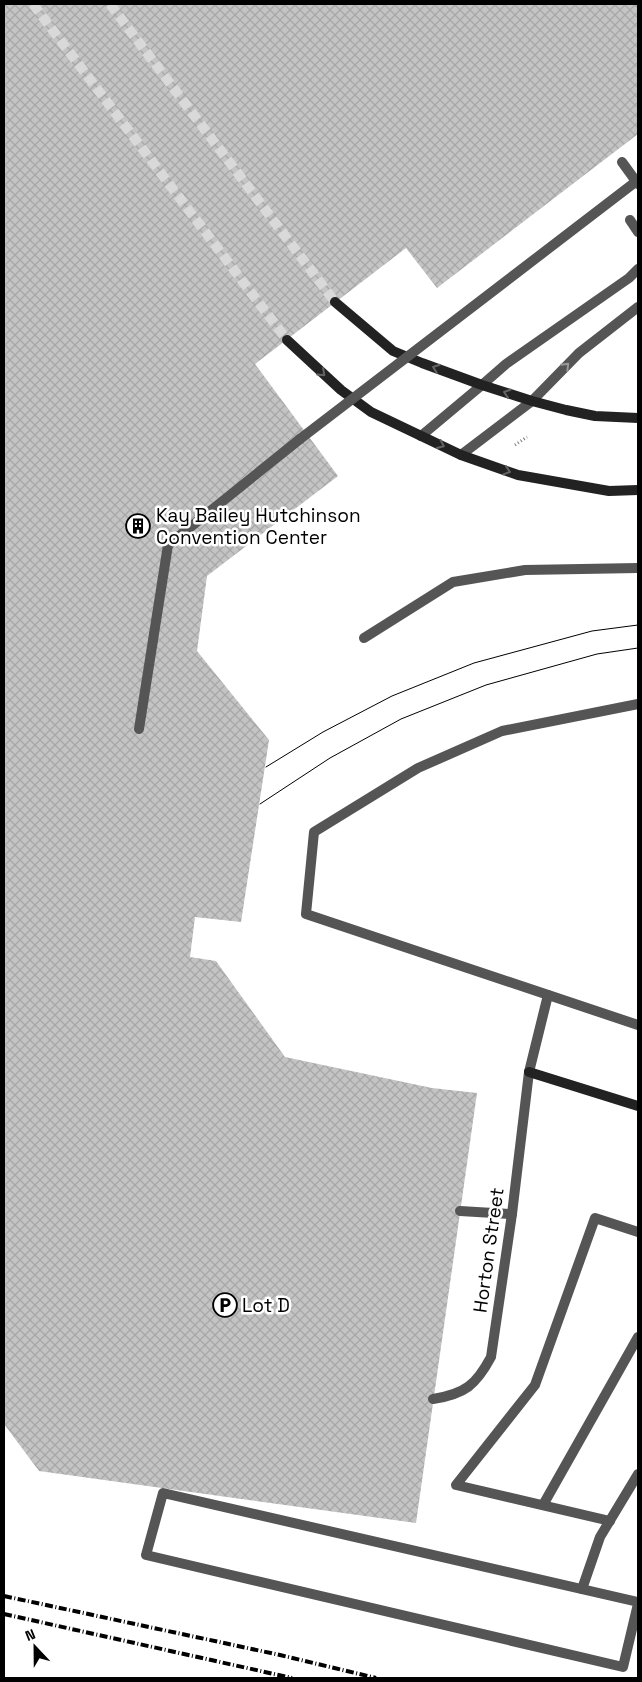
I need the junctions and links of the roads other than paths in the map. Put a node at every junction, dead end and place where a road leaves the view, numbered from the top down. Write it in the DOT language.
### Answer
graph roads {
  1 [pos="622,162"];
  2 [pos="638,182"];
  3 [pos="630,220"];
  4 [pos="638,232"];
  5 [pos="638,269"];
  6 [pos="335,302"];
  7 [pos="638,307"];
  8 [pos="287,340"];
  9 [pos="482,385"];
  10 [pos="532,401"];
  11 [pos="638,418"];
  12 [pos="421,436"];
  13 [pos="461,455"];
  14 [pos="638,490"];
  15 [pos="638,568"];
  16 [pos="364,638"];
  17 [pos="638,704"];
  18 [pos="138,728"];
  19 [pos="548,995"];
  20 [pos="638,1025"];
  21 [pos="529,1072"];
  22 [pos="638,1106"];
  23 [pos="460,1211"];
  24 [pos="512,1214"];
  25 [pos="638,1232"];
  26 [pos="638,1338"];
  27 [pos="433,1399"];
  28 [pos="638,1474"];
  29 [pos="543,1505"];
  30 [pos="610,1521"];
  31 [pos="582,1589"];
  32 [pos="638,1603"];
  1 -- 2 [label="street"];
  2 -- 18 [label="street, bridge"];
  3 -- 4 [label="street"];
  5 -- 9 [label="street"];
  9 -- 6 [label="main road, one-way"];
  10 -- 7 [label="street, one-way"];
  8 -- 12 [label="main road, one-way"];
  10 -- 9 [label="main road, one-way"];
  9 -- 12 [label="street"];
  10 -- 11 [label="main road"];
  10 -- 13 [label="street"];
  12 -- 13 [label="main road, one-way"];
  13 -- 14 [label="main road, one-way"];
  15 -- 16 [label="street"];
  17 -- 19 [label="street"];
  19 -- 20 [label="street"];
  19 -- 21 [label="street, Horton Street"];
  21 -- 22 [label="main road"];
  21 -- 24 [label="street, Horton Street"];
  23 -- 24 [label="street"];
  24 -- 27 [label="street, Horton Street"];
  25 -- 29 [label="street"];
  26 -- 29 [label="street"];
  28 -- 30 [label="street"];
  29 -- 30 [label="street"];
  30 -- 31 [label="street"];
  31 -- 32 [label="street"];
  31 -- 32 [label="street"];
}
